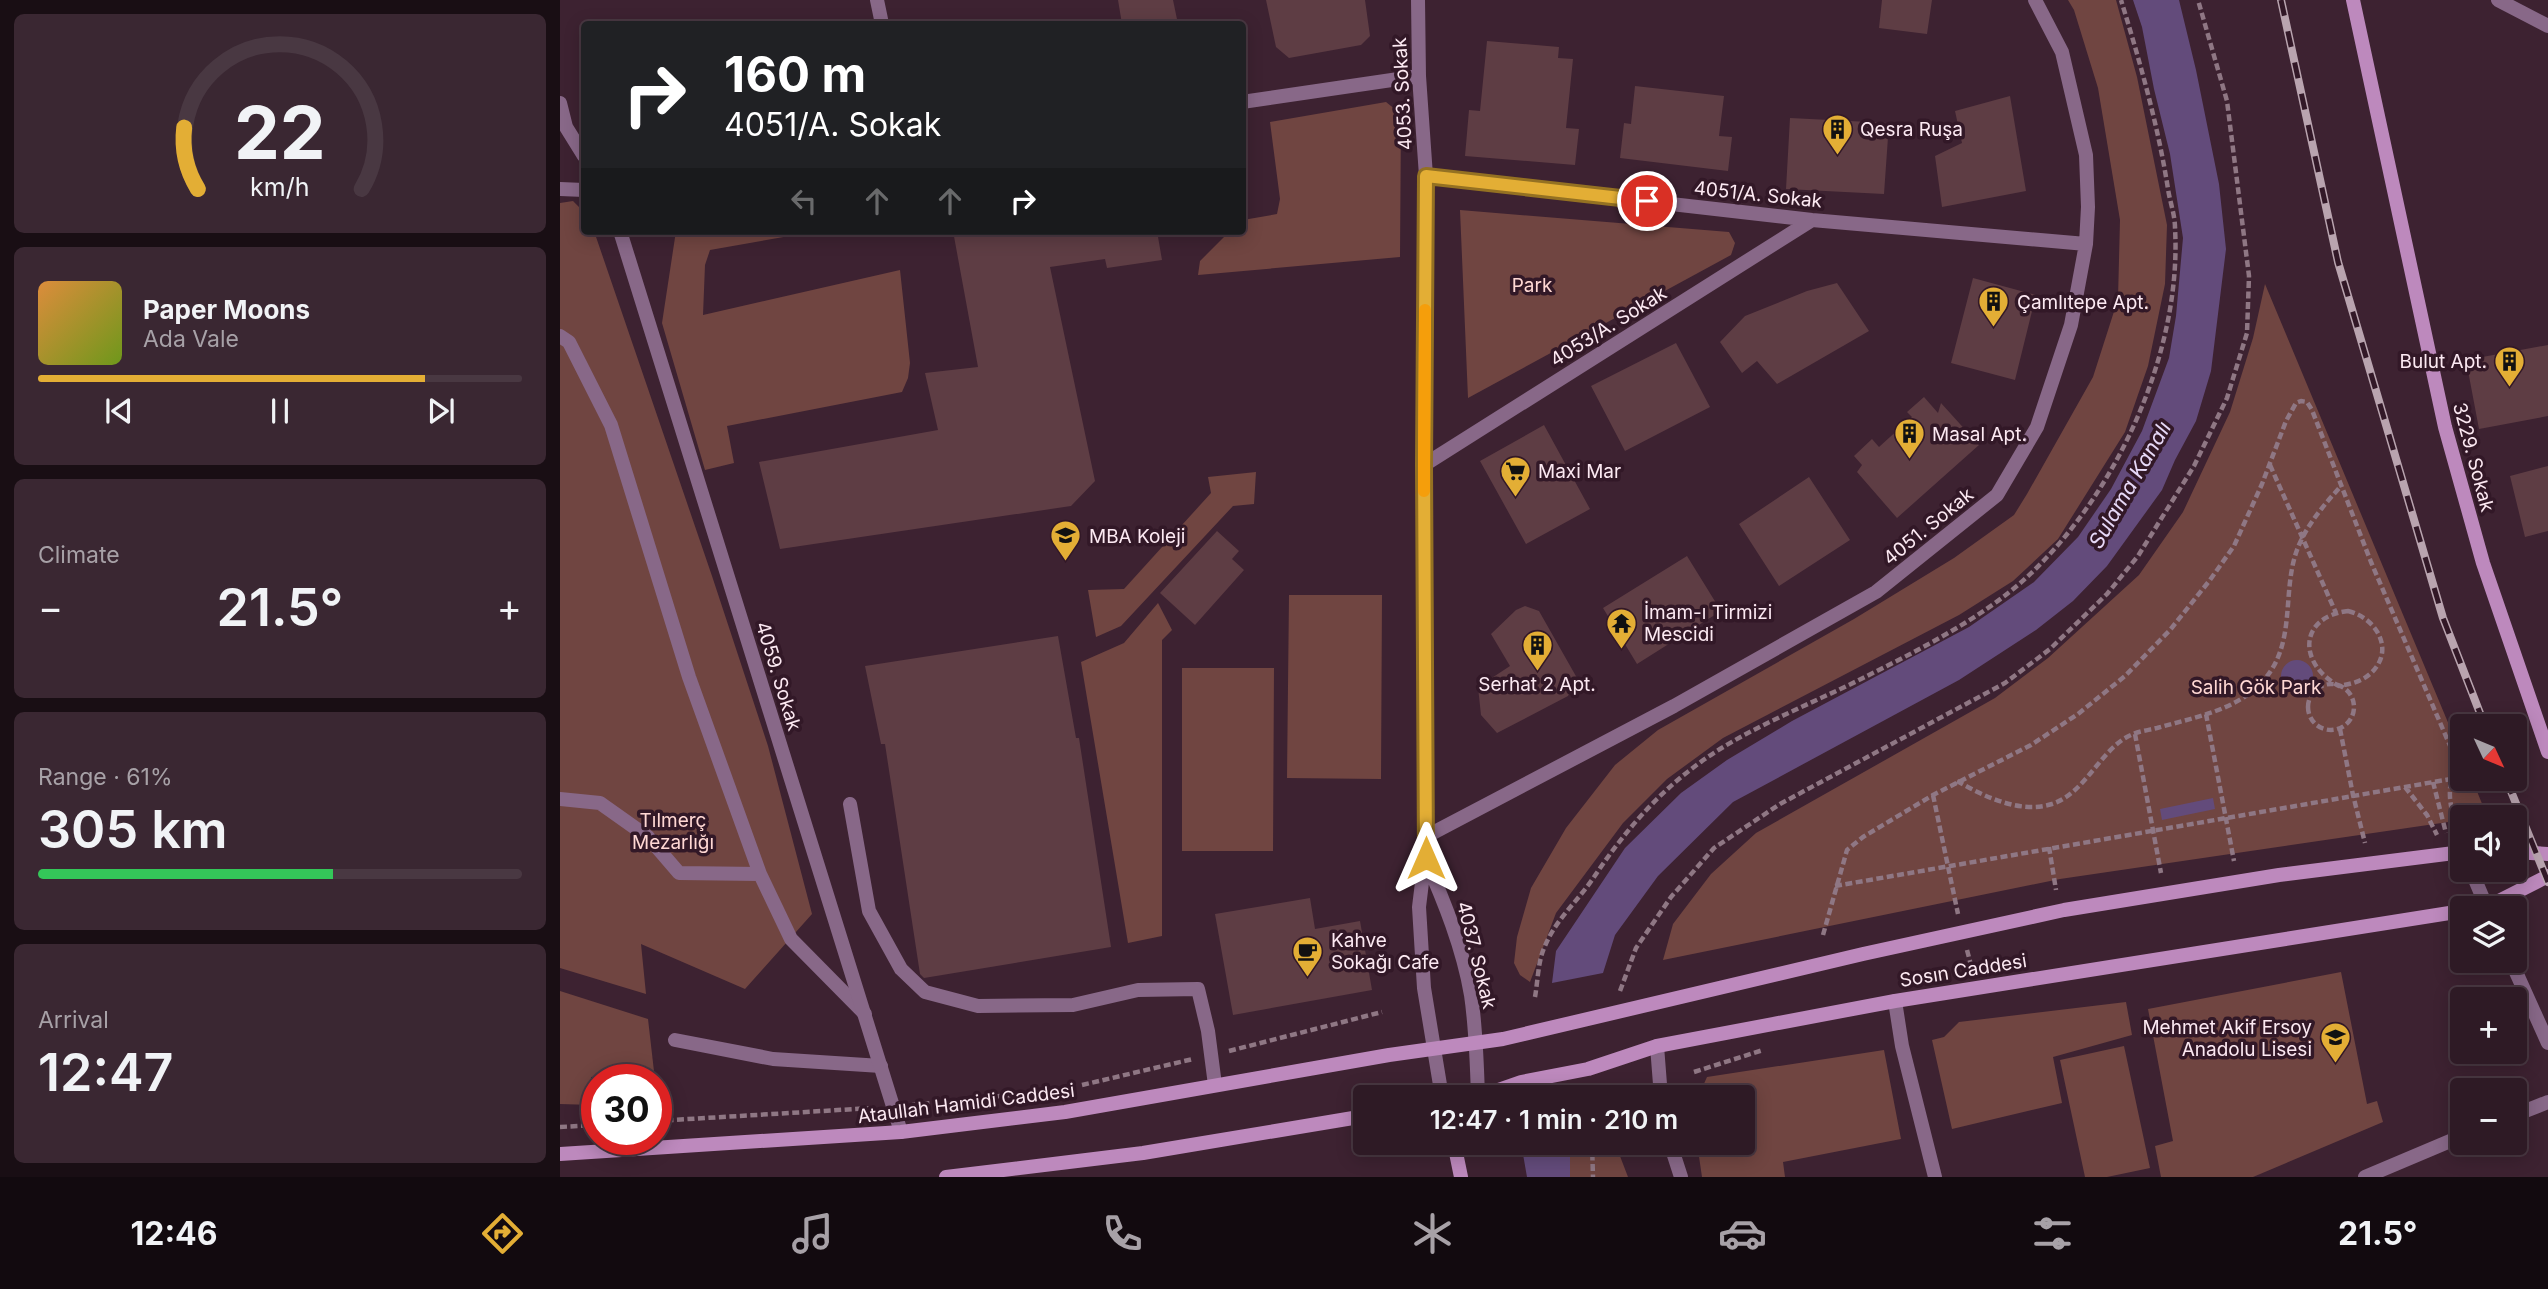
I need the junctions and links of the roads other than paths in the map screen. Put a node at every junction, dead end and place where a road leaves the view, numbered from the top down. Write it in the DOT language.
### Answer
graph roads {
  1 [pos="877,0"];
  2 [pos="1418,0"];
  3 [pos="2035,0"];
  4 [pos="2353,0"];
  5 [pos="2498,0"];
  6 [pos="881,21"];
  7 [pos="2548,26"];
  8 [pos="1419,76"];
  9 [pos="1246,101"];
  10 [pos="560,103"];
  11 [pos="581,151"];
  12 [pos="1426,176"];
  13 [pos="560,189"];
  14 [pos="581,190"];
  15 [pos="1812,220"];
  16 [pos="621,235"];
  17 [pos="2086,244"];
  18 [pos="560,336"];
  19 [pos="1424,465"];
  20 [pos="2548,752"];
  21 [pos="560,799"];
  22 [pos="849,804"];
  23 [pos="1425,837"];
  24 [pos="2450,849"];
  25 [pos="2527,853"];
  26 [pos="2548,854"];
  27 [pos="1426,858"];
  28 [pos="760,874"];
  29 [pos="2548,876"];
  30 [pos="2508,896"];
  31 [pos="2450,913"];
  32 [pos="2516,973"];
  33 [pos="1895,1000"];
  34 [pos="865,1014"];
  35 [pos="675,1040"];
  36 [pos="1476,1043"];
  37 [pos="2548,1043"];
  38 [pos="1657,1046"];
  39 [pos="1436,1049"];
  40 [pos="881,1066"];
  41 [pos="1215,1085"];
  42 [pos="1440,1085"];
  43 [pos="1478,1085"];
  44 [pos="1512,1085"];
  45 [pos="1660,1085"];
  46 [pos="2548,1102"];
  47 [pos="2527,1110"];
  48 [pos="1353,1118"];
  49 [pos="901,1132"];
  50 [pos="2450,1141"];
  51 [pos="560,1154"];
  52 [pos="1456,1155"];
  53 [pos="1674,1155"];
  54 [pos="946,1177"];
  55 [pos="1461,1177"];
  56 [pos="1681,1177"];
  57 [pos="1935,1177"];
  58 [pos="2365,1177"];
  1 -- 6 [label="street"];
  2 -- 8 [label="street, 4053. Sokak"];
  3 -- 17 [label="street, 4051. Sokak"];
  4 -- 20 [label="street, 3229. Sokak"];
  5 -- 7 [label="street"];
  8 -- 9 [label="street"];
  8 -- 12 [label="street, 4053. Sokak"];
  10 -- 11 [label="street"];
  12 -- 15 [label="street, 4051/A. Sokak"];
  12 -- 19 [label="street, 4053. Sokak"];
  13 -- 14 [label="street"];
  15 -- 17 [label="street, 4051/A. Sokak"];
  15 -- 19 [label="street, 4053/A. Sokak"];
  16 -- 34 [label="street, 4059. Sokak"];
  17 -- 23 [label="street, 4051. Sokak"];
  18 -- 28 [label="street"];
  19 -- 23 [label="street, 4053. Sokak"];
  21 -- 28 [label="street"];
  22 -- 41 [label="street"];
  23 -- 27 [label="street, 4053. Sokak"];
  24 -- 36 [label="street, Ataullah Hamidi Caddesi"];
  25 -- 26 [label="street"];
  27 -- 36 [label="street, 4037. Sokak"];
  27 -- 39 [label="street"];
  28 -- 34 [label="street"];
  29 -- 30 [label="street"];
  31 -- 33 [label="street, Sosın Caddesi"];
  32 -- 37 [label="street"];
  33 -- 38 [label="street, Sosın Caddesi"];
  33 -- 57 [label="street"];
  34 -- 40 [label="street, 4059. Sokak"];
  35 -- 40 [label="street"];
  36 -- 39 [label="street, Ataullah Hamidi Caddesi"];
  36 -- 43 [label="street, 4037. Sokak"];
  38 -- 44 [label="street, Sosın Caddesi"];
  38 -- 45 [label="street"];
  39 -- 41 [label="street, Ataullah Hamidi Caddesi"];
  39 -- 42 [label="street"];
  40 -- 49 [label="street, 4059. Sokak"];
  41 -- 49 [label="street, Ataullah Hamidi Caddesi"];
  46 -- 47 [label="street"];
  48 -- 54 [label="street"];
  49 -- 51 [label="street, Ataullah Hamidi Caddesi"];
  50 -- 58 [label="street"];
  52 -- 55 [label="street"];
  53 -- 56 [label="street"];
}
